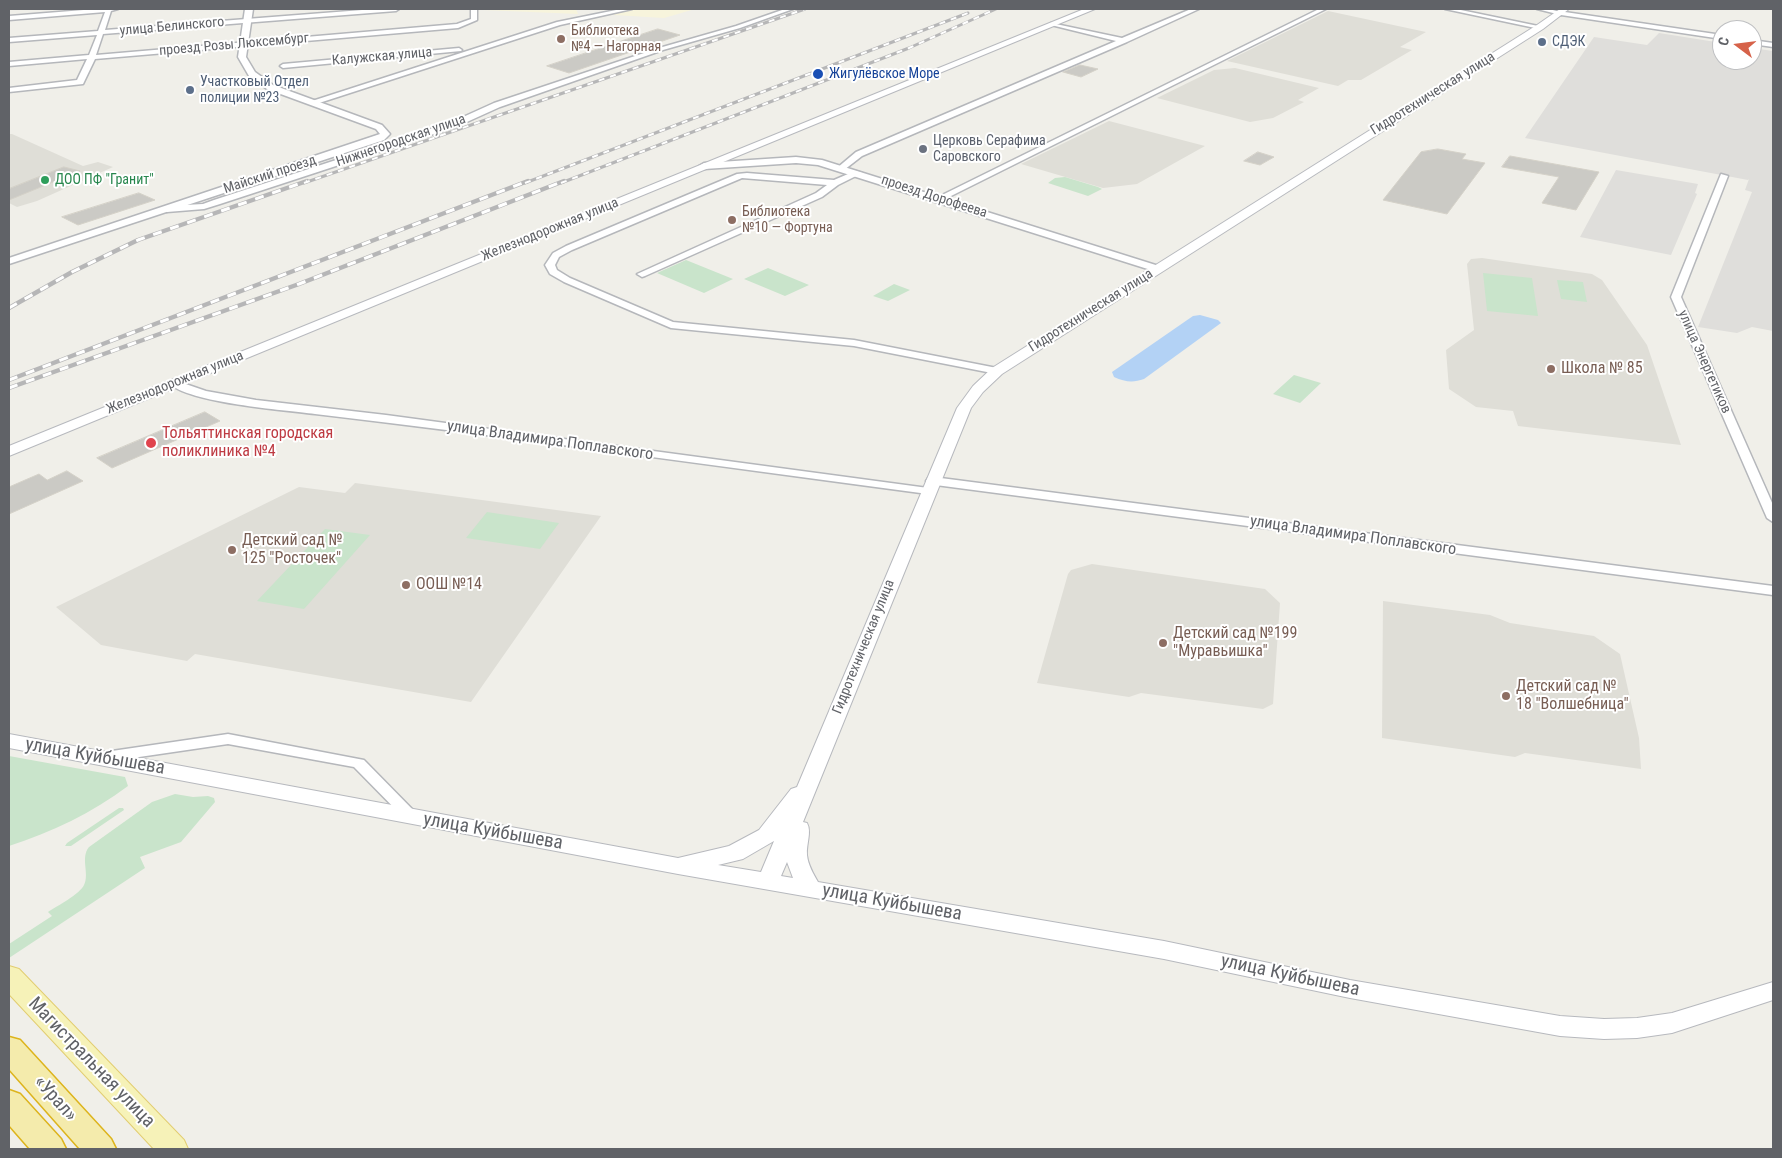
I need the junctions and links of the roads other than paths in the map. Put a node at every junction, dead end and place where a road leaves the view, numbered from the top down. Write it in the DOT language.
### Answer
graph roads {
  1 [pos="109,9"];
  2 [pos="115,9"];
  3 [pos="250,9"];
  4 [pos="396,9"];
  5 [pos="474,9"];
  6 [pos="582,9"];
  7 [pos="629,9"];
  8 [pos="790,9"];
  9 [pos="1091,9"];
  10 [pos="1196,9"];
  11 [pos="1323,9"];
  12 [pos="1448,9"];
  13 [pos="1554,11"];
  14 [pos="9,18"];
  15 [pos="586,18"];
  16 [pos="248,20"];
  17 [pos="1053,24"];
  18 [pos="1540,27"];
  19 [pos="100,33"];
  20 [pos="1712,35"];
  21 [pos="9,40"];
  22 [pos="1125,41"];
  23 [pos="244,44"];
  24 [pos="482,49"];
  25 [pos="92,57"];
  26 [pos="9,64"];
  27 [pos="282,66"];
  28 [pos="9,90"];
  29 [pos="313,102"];
  30 [pos="704,166"];
  31 [pos="841,168"];
  32 [pos="858,173"];
  33 [pos="1724,176"];
  34 [pos="835,183"];
  35 [pos="940,198"];
  36 [pos="168,209"];
  37 [pos="9,261"];
  38 [pos="1158,268"];
  39 [pos="642,274"];
  40 [pos="997,371"];
  41 [pos="174,383"];
  42 [pos="9,451"];
  43 [pos="930,486"];
  44 [pos="1773,518"];
  45 [pos="1773,591"];
  46 [pos="9,741"];
  47 [pos="99,758"];
  48 [pos="810,778"];
  49 [pos="411,816"];
  50 [pos="678,866"];
  51 [pos="763,880"];
  52 [pos="810,888"];
  53 [pos="9,977"];
  54 [pos="1773,991"];
  55 [pos="9,1049"];
  56 [pos="9,1103"];
  57 [pos="50,1149"];
  58 [pos="100,1149"];
  59 [pos="173,1149"];
  1 -- 2 [label="street"];
  1 -- 14 [label="street"];
  1 -- 19 [label="street"];
  3 -- 16 [label="street"];
  4 -- 16 [label="street, улица Белинского"];
  5 -- 23 [label="street, проезд Розы Люксембург"];
  6 -- 15 [label="street"];
  7 -- 15 [label="street"];
  8 -- 36 [label="street, Нижнегородская улица"];
  9 -- 17 [label="main road, Железнодорожная улица"];
  10 -- 22 [label="street"];
  11 -- 35 [label="street"];
  12 -- 18 [label="street"];
  13 -- 18 [label="main road, Гидротехническая улица"];
  13 -- 20 [label="street"];
  15 -- 24 [label="street"];
  16 -- 19 [label="street, улица Белинского"];
  16 -- 23 [label="street"];
  17 -- 22 [label="street"];
  17 -- 30 [label="main road, Железнодорожная улица"];
  18 -- 38 [label="main road, Гидротехническая улица"];
  19 -- 21 [label="street, улица Белинского"];
  19 -- 25 [label="street"];
  22 -- 31 [label="street"];
  23 -- 25 [label="street, проезд Розы Люксембург"];
  23 -- 29 [label="street, Майский проезд"];
  24 -- 27 [label="street, Калужская улица"];
  24 -- 29 [label="street"];
  25 -- 26 [label="street, проезд Розы Люксембург"];
  25 -- 28 [label="street"];
  29 -- 36 [label="street, Майский проезд"];
  30 -- 31 [label="street, проезд Дорофеева"];
  30 -- 41 [label="main road, Железнодорожная улица"];
  31 -- 32 [label="street, проезд Дорофеева"];
  32 -- 34 [label="street"];
  32 -- 35 [label="street, проезд Дорофеева"];
  33 -- 44 [label="street, улица Энергетиков"];
  34 -- 39 [label="street"];
  34 -- 40 [label="street"];
  35 -- 38 [label="street, проезд Дорофеева"];
  36 -- 37 [label="street, Нижнегородская улица"];
  38 -- 40 [label="main road, Гидротехническая улица"];
  40 -- 43 [label="main road, Гидротехническая улица"];
  41 -- 42 [label="main road, Железнодорожная улица"];
  41 -- 43 [label="street, улица Владимира Поплавского"];
  43 -- 45 [label="street, улица Владимира Поплавского"];
  43 -- 48 [label="main road, Гидротехническая улица"];
  46 -- 47 [label="main road, улица Куйбышева"];
  47 -- 49 [label="main road, улица Куйбышева"];
  47 -- 49 [label="street"];
  48 -- 50 [label="main road"];
  48 -- 51 [label="main road"];
  48 -- 52 [label="main road"];
  49 -- 50 [label="main road, улица Куйбышева"];
  50 -- 51 [label="main road, улица Куйбышева"];
  51 -- 52 [label="main road, улица Куйбышева"];
  52 -- 54 [label="main road, улица Куйбышева"];
  53 -- 59 [label="main road, Магистральная улица"];
  55 -- 58 [label="highway, «Урал»"];
  56 -- 57 [label="highway"];
}
